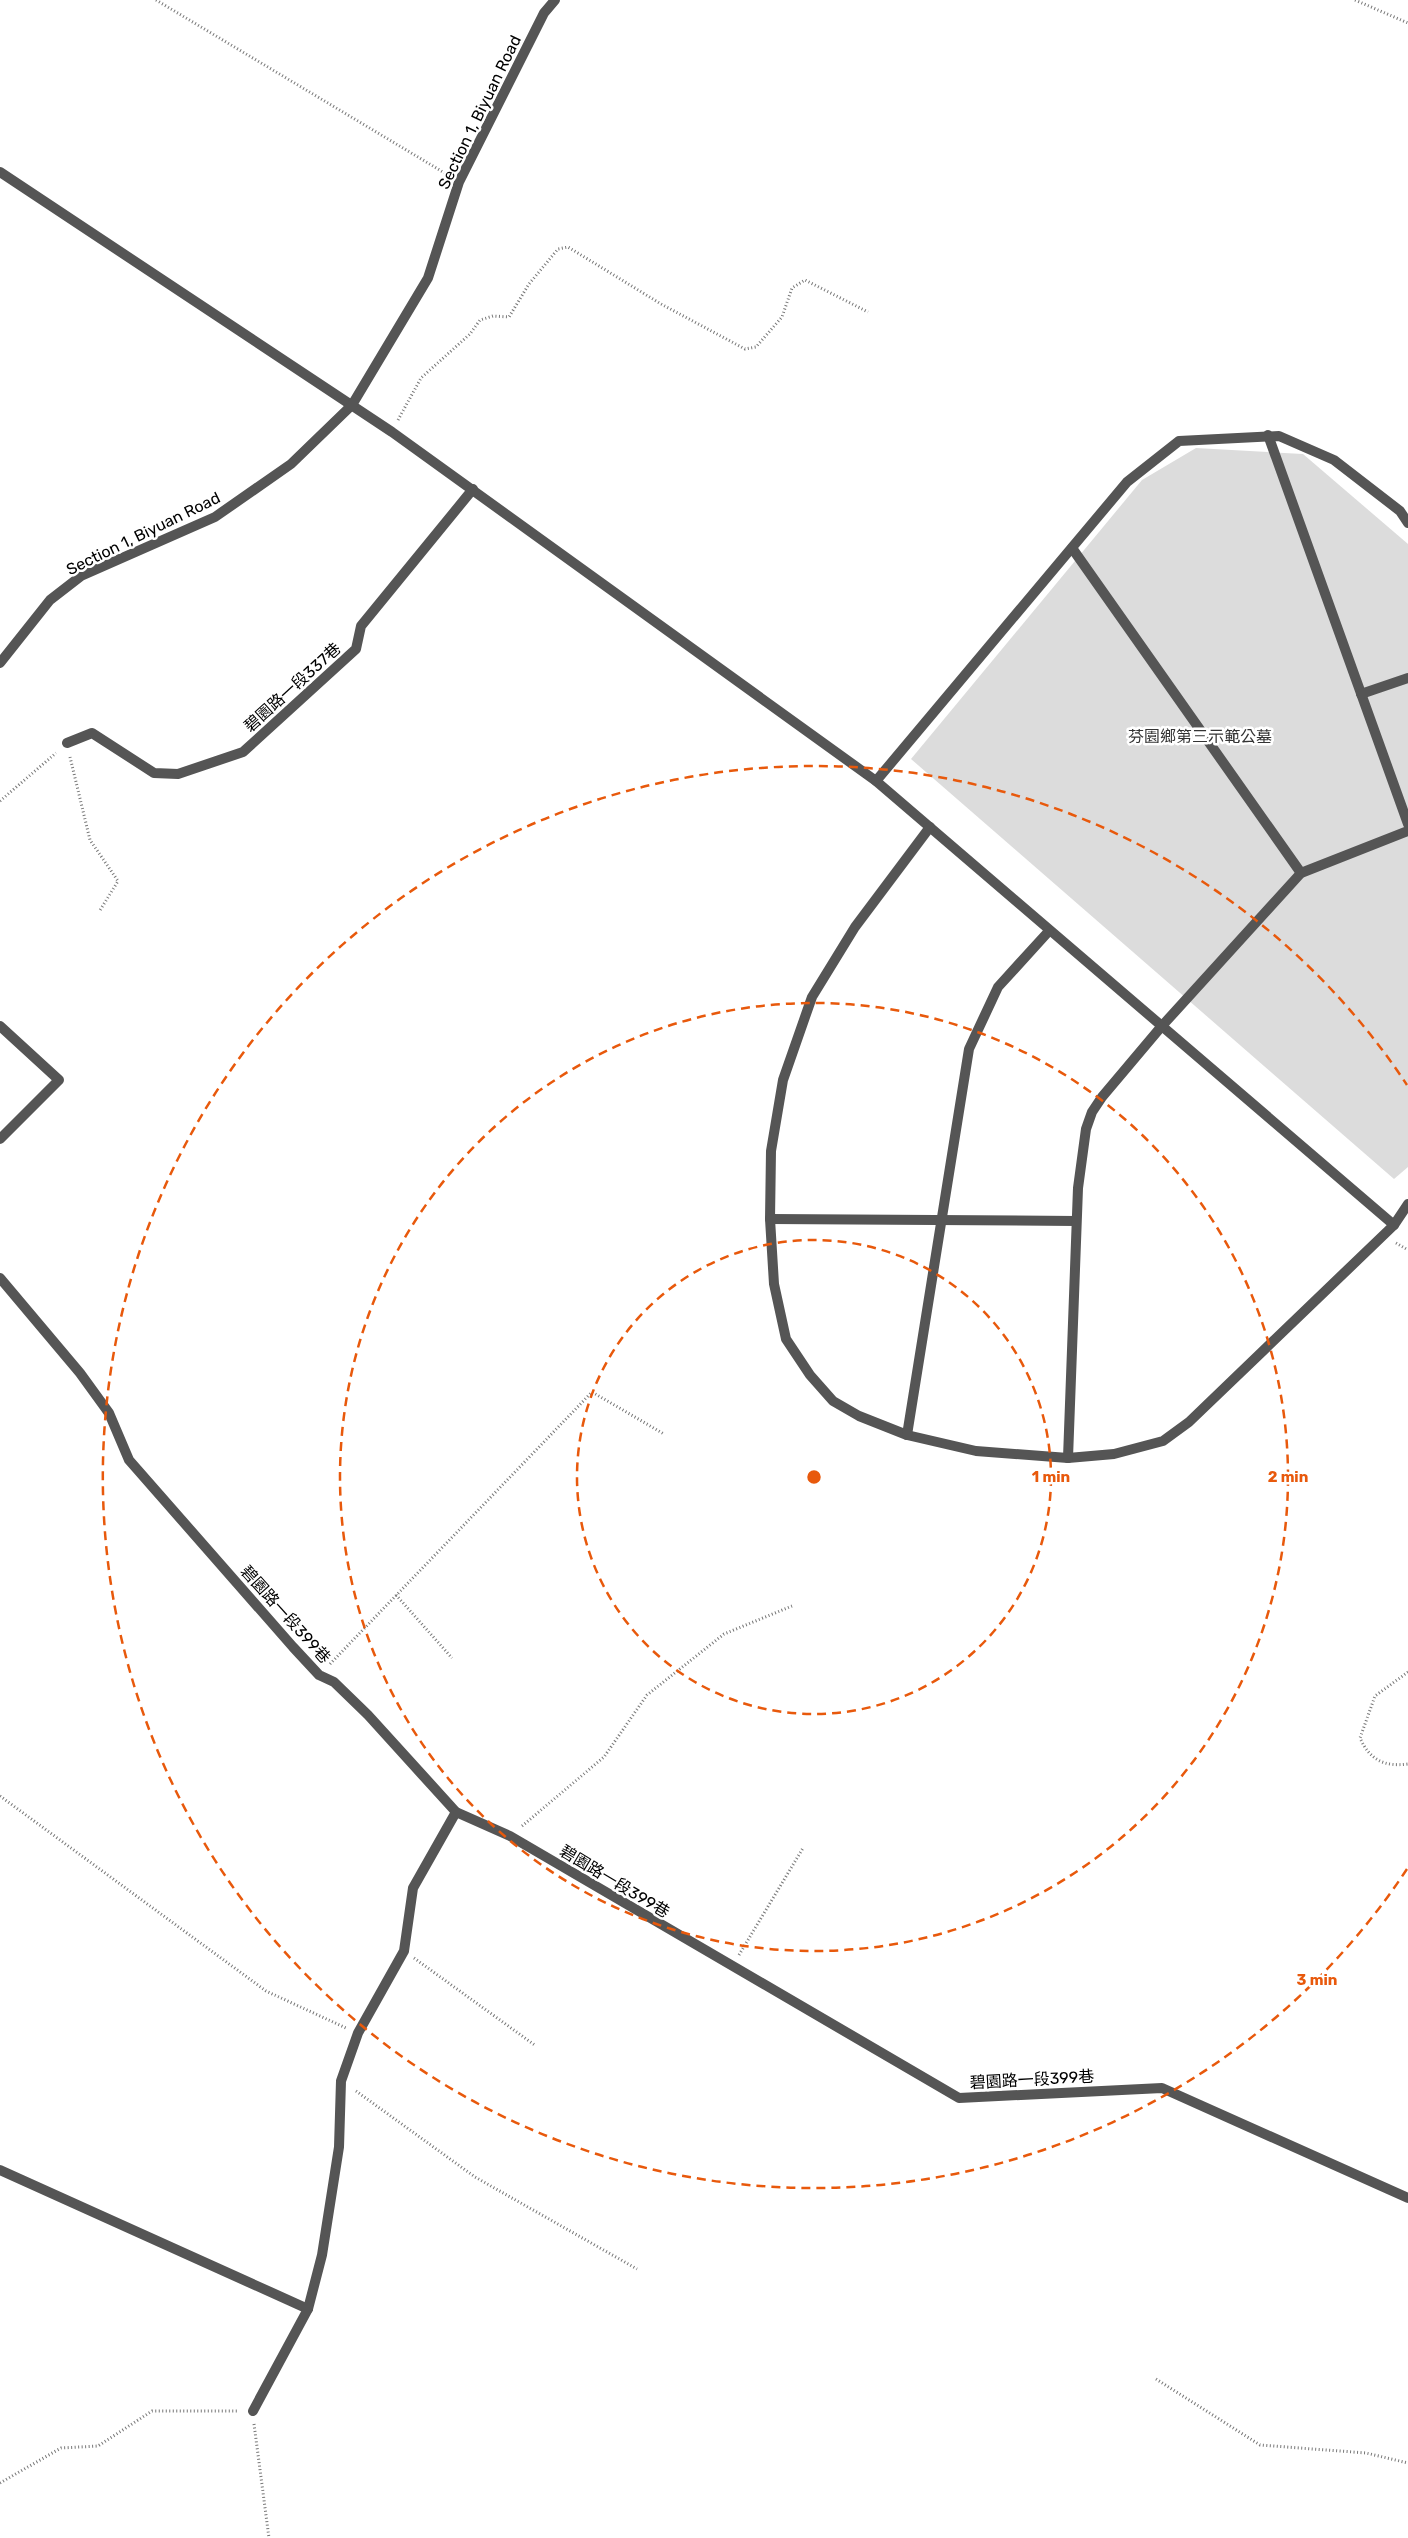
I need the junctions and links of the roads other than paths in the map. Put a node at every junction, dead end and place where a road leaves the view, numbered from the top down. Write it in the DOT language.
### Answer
graph roads {
  1 [pos="555,0"];
  2 [pos="0,172"];
  3 [pos="352,405"];
  4 [pos="1268,436"];
  5 [pos="473,489"];
  6 [pos="1408,523"];
  7 [pos="1072,548"];
  8 [pos="0,663"];
  9 [pos="1408,678"];
  10 [pos="1361,694"];
  11 [pos="67,743"];
  12 [pos="876,781"];
  13 [pos="1408,824"];
  14 [pos="930,827"];
  15 [pos="1408,831"];
  16 [pos="1301,873"];
  17 [pos="1050,931"];
  18 [pos="0,1026"];
  19 [pos="1161,1027"];
  20 [pos="0,1139"];
  21 [pos="1408,1204"];
  22 [pos="770,1219"];
  23 [pos="942,1220"];
  24 [pos="1076,1220"];
  25 [pos="1394,1225"];
  26 [pos="0,1278"];
  27 [pos="907,1435"];
  28 [pos="1068,1458"];
  29 [pos="456,1812"];
  30 [pos="0,2170"];
  31 [pos="1408,2198"];
  32 [pos="308,2309"];
  33 [pos="253,2411"];
  1 -- 3 [label="lane, Section 1, Biyuan Road"];
  2 -- 3 [label="lane"];
  3 -- 5 [label="lane"];
  3 -- 8 [label="lane, Section 1, Biyuan Road"];
  4 -- 6 [label="lane"];
  4 -- 7 [label="lane"];
  4 -- 10 [label="lane"];
  5 -- 11 [label="lane, 碧園路一段337巷"];
  5 -- 12 [label="lane"];
  7 -- 12 [label="lane"];
  7 -- 16 [label="lane"];
  9 -- 10 [label="lane"];
  10 -- 13 [label="lane"];
  12 -- 14 [label="lane"];
  14 -- 17 [label="lane"];
  14 -- 22 [label="lane"];
  15 -- 16 [label="lane"];
  16 -- 19 [label="lane"];
  17 -- 19 [label="lane"];
  17 -- 23 [label="lane"];
  18 -- 20 [label="lane"];
  19 -- 24 [label="lane"];
  19 -- 25 [label="lane"];
  21 -- 25 [label="lane"];
  22 -- 23 [label="lane"];
  22 -- 27 [label="lane"];
  23 -- 24 [label="lane"];
  23 -- 27 [label="lane"];
  24 -- 28 [label="lane"];
  25 -- 28 [label="lane"];
  26 -- 29 [label="lane, 碧園路一段399巷"];
  27 -- 28 [label="lane"];
  29 -- 31 [label="lane, 碧園路一段399巷"];
  29 -- 32 [label="lane"];
  30 -- 32 [label="lane"];
  32 -- 33 [label="lane"];
}
